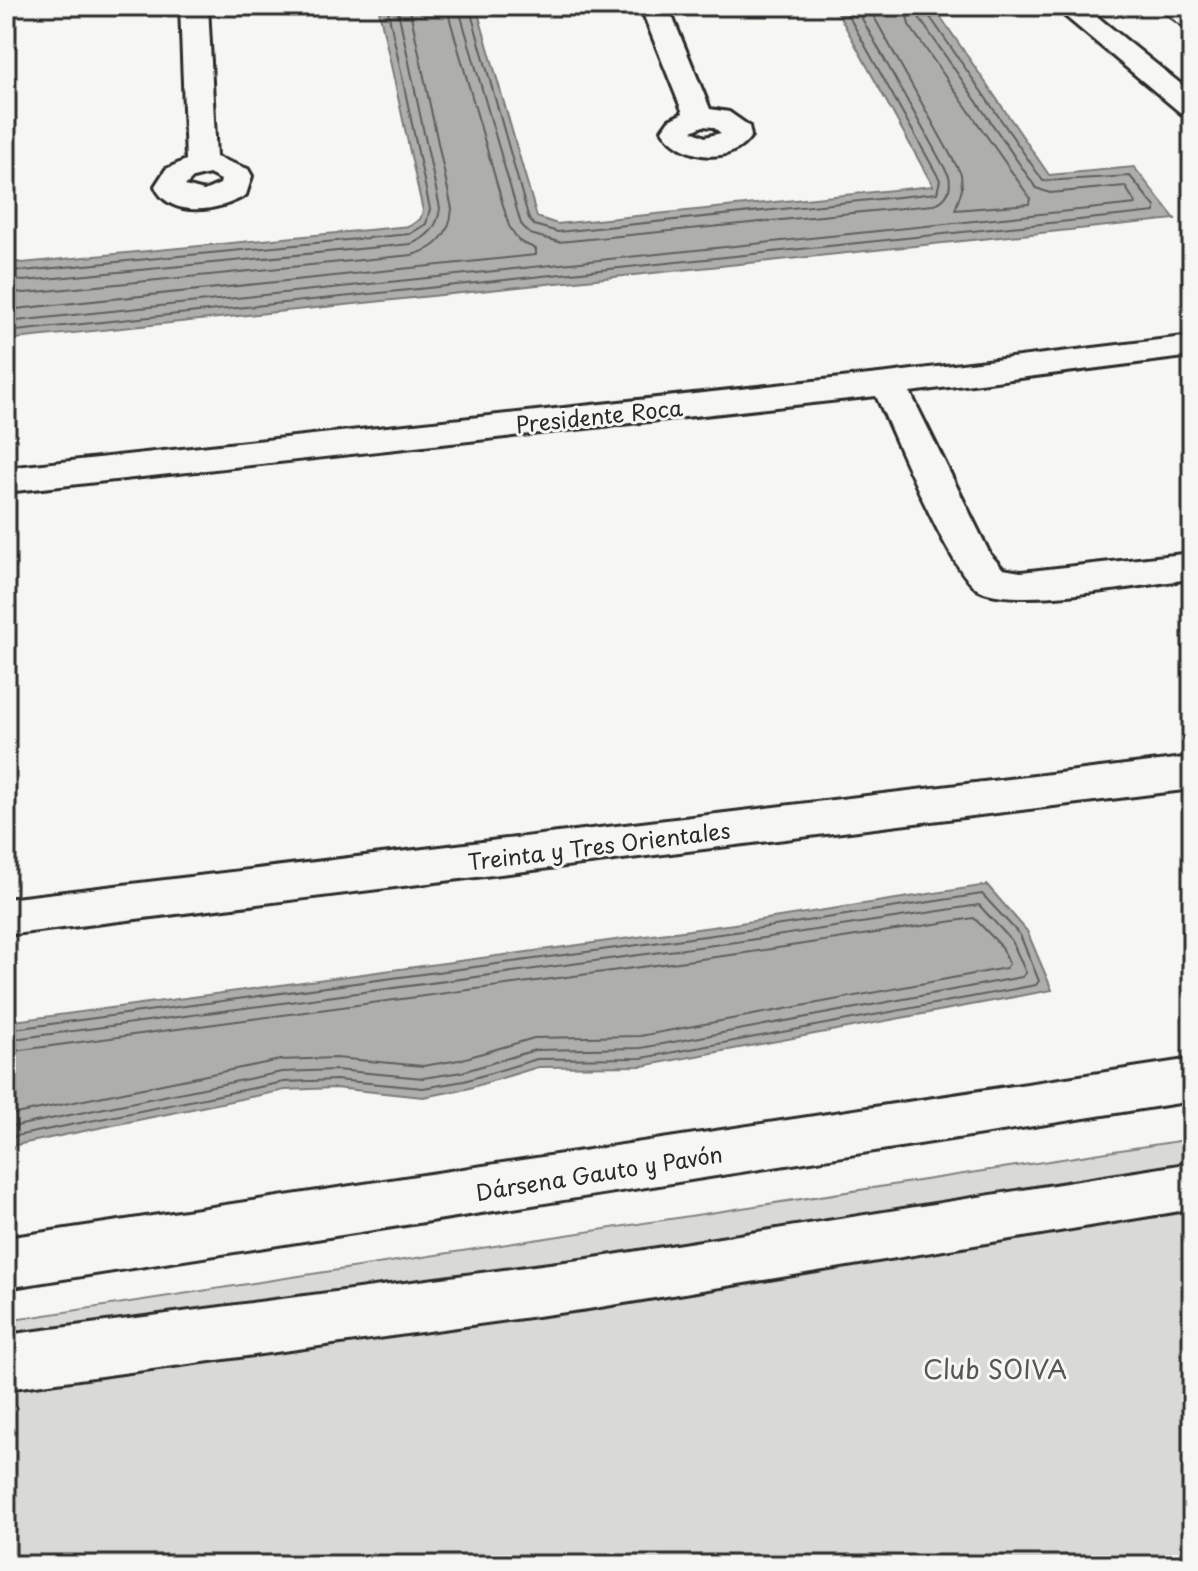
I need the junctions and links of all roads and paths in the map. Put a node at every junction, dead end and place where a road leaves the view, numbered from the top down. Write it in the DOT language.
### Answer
graph roads {
  1 [pos="194,6"];
  2 [pos="654,6"];
  3 [pos="1067,6"];
  4 [pos="1192,108"];
  5 [pos="699,117"];
  6 [pos="201,166"];
  7 [pos="1192,346"];
  8 [pos="888,384"];
  9 [pos="6,480"];
  10 [pos="1192,566"];
  11 [pos="1192,773"];
  12 [pos="6,917"];
  13 [pos="1192,1080"];
  14 [pos="1192,1186"];
  15 [pos="6,1263"];
  16 [pos="6,1362"];
  1 -- 6 [label="street"];
  2 -- 5 [label="street"];
  3 -- 4 [label="street"];
  7 -- 8 [label="street, Presidente Roca"];
  8 -- 9 [label="street, Presidente Roca"];
  8 -- 10 [label="street"];
  11 -- 12 [label="street, Treinta y Tres Orientales"];
  13 -- 15 [label="street, Dársena Gauto y Pavón"];
  14 -- 16 [label="street"];
}
